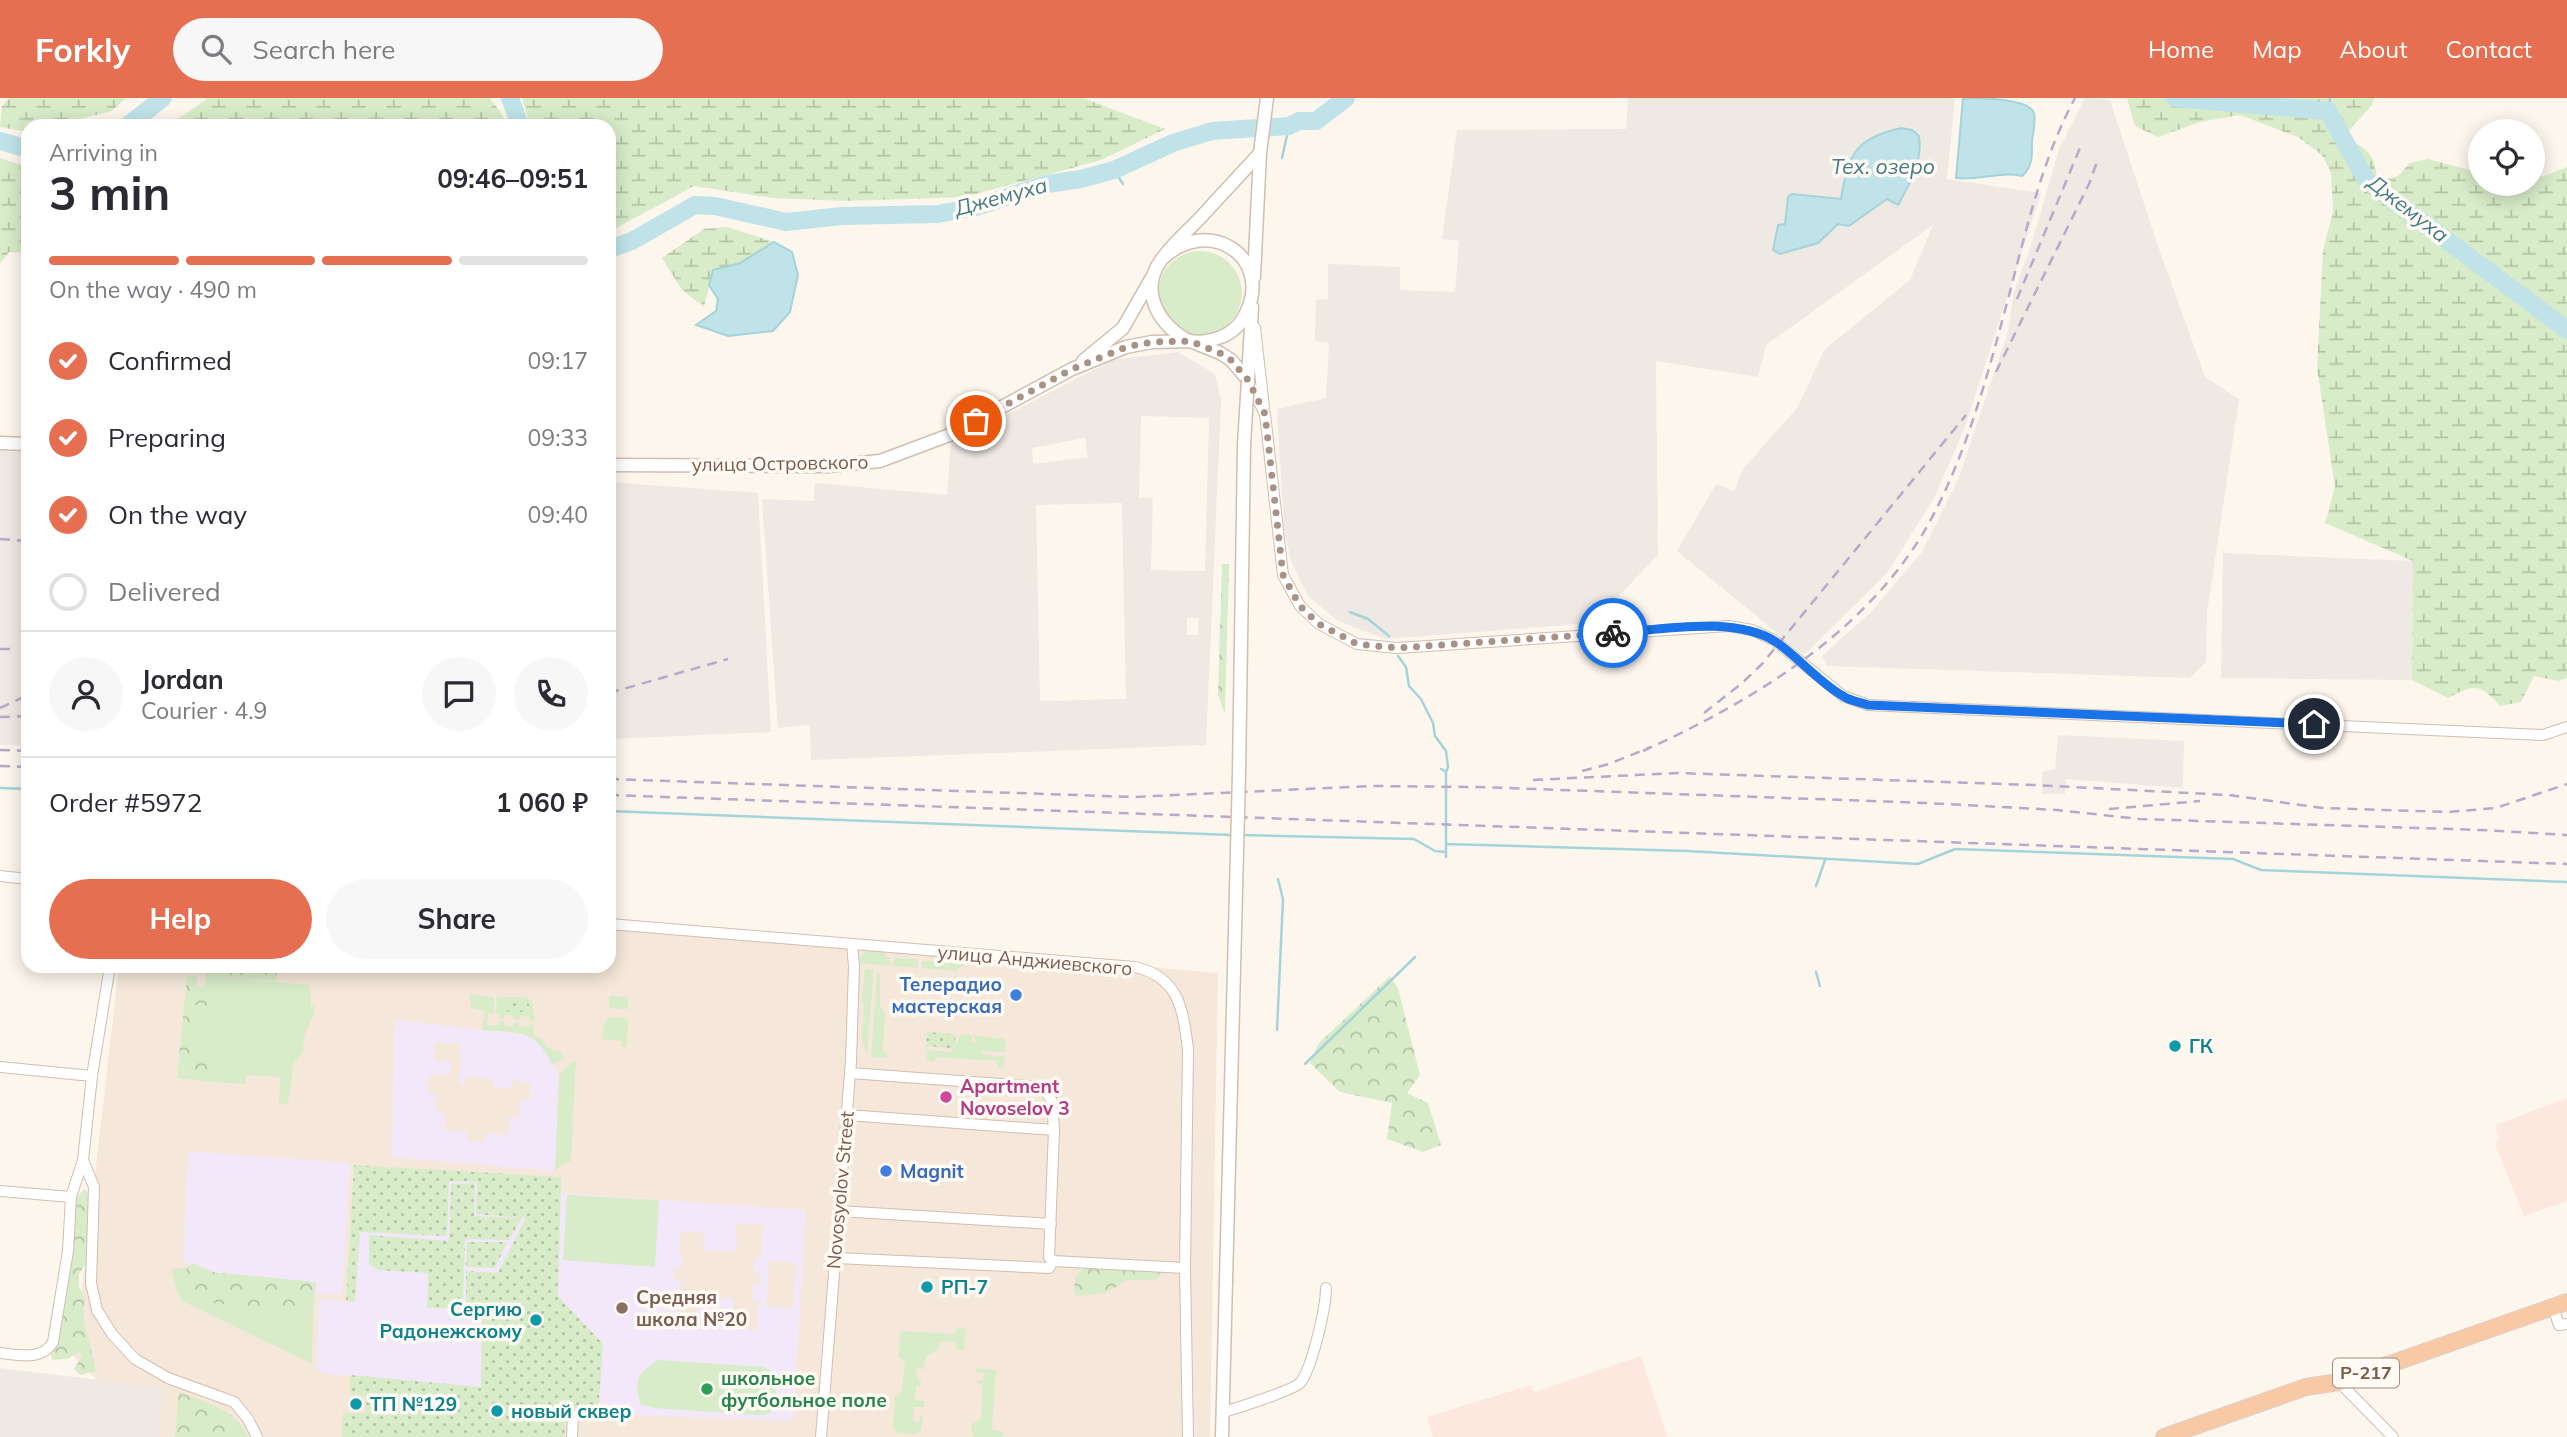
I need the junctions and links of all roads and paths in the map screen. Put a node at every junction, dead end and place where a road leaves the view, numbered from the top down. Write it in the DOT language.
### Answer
graph roads {
  1 [pos="1267,98"];
  2 [pos="1260,151"];
  3 [pos="1158,264"];
  4 [pos="1252,296"];
  5 [pos="1190,341"];
  6 [pos="1072,369"];
  7 [pos="1248,380"];
  8 [pos="1265,414"];
  9 [pos="0,443"];
  10 [pos="21,444"];
  11 [pos="616,465"];
  12 [pos="2567,727"];
  13 [pos="0,876"];
  14 [pos="21,878"];
  15 [pos="616,926"];
  16 [pos="852,944"];
  17 [pos="109,973"];
  18 [pos="0,1067"];
  19 [pos="850,1073"];
  20 [pos="92,1076"];
  21 [pos="847,1115"];
  22 [pos="1054,1130"];
  23 [pos="83,1160"];
  24 [pos="0,1191"];
  25 [pos="71,1197"];
  26 [pos="839,1211"];
  27 [pos="1051,1224"];
  28 [pos="836,1258"];
  29 [pos="1053,1261"];
  30 [pos="1185,1268"];
  31 [pos="1325,1288"];
  32 [pos="2560,1305"];
  33 [pos="2567,1325"];
  34 [pos="0,1353"];
  35 [pos="2339,1382"];
  36 [pos="1223,1412"];
  37 [pos="573,1416"];
  38 [pos="257,1437"];
  39 [pos="572,1437"];
  40 [pos="821,1437"];
  41 [pos="1188,1437"];
  42 [pos="1222,1437"];
  43 [pos="2164,1437"];
  44 [pos="2393,1437"];
  1 -- 2 [label="street"];
  2 -- 3 [label="street"];
  2 -- 4 [label="street"];
  3 -- 4 [label="street"];
  3 -- 5 [label="street"];
  3 -- 6 [label="street"];
  4 -- 5 [label="street"];
  4 -- 7 [label="street"];
  4 -- 8 [label="street"];
  5 -- 6 [label="street, улица Островского"];
  5 -- 7 [label="street, улица Островского"];
  6 -- 11 [label="street, улица Островского"];
  7 -- 8 [label="street"];
  7 -- 36 [label="street, bridge"];
  8 -- 12 [label="street"];
  9 -- 10 [label="street"];
  13 -- 14 [label="street"];
  15 -- 16 [label="street, улица Анджиевского"];
  16 -- 19 [label="street, Novosyolov Street"];
  16 -- 30 [label="street, улица Анджиевского"];
  17 -- 20 [label="street"];
  18 -- 20 [label="street"];
  19 -- 21 [label="street, Novosyolov Street"];
  19 -- 22 [label="street"];
  20 -- 23 [label="street"];
  21 -- 22 [label="street"];
  21 -- 26 [label="street, Novosyolov Street"];
  22 -- 27 [label="street"];
  23 -- 25 [label="street"];
  23 -- 38 [label="street"];
  24 -- 25 [label="street"];
  25 -- 34 [label="street"];
  26 -- 27 [label="street"];
  26 -- 28 [label="street, Novosyolov Street"];
  27 -- 29 [label="street"];
  28 -- 29 [label="street"];
  28 -- 40 [label="street, Novosyolov Street"];
  29 -- 30 [label="street"];
  30 -- 41 [label="street, улица Анджиевского"];
  31 -- 36 [label="street"];
  32 -- 33 [label="street"];
  32 -- 35 [label="highway, Р-217"];
  35 -- 43 [label="highway, Р-217"];
  35 -- 44 [label="street"];
  36 -- 42 [label="street"];
  37 -- 39 [label="street"];
}
